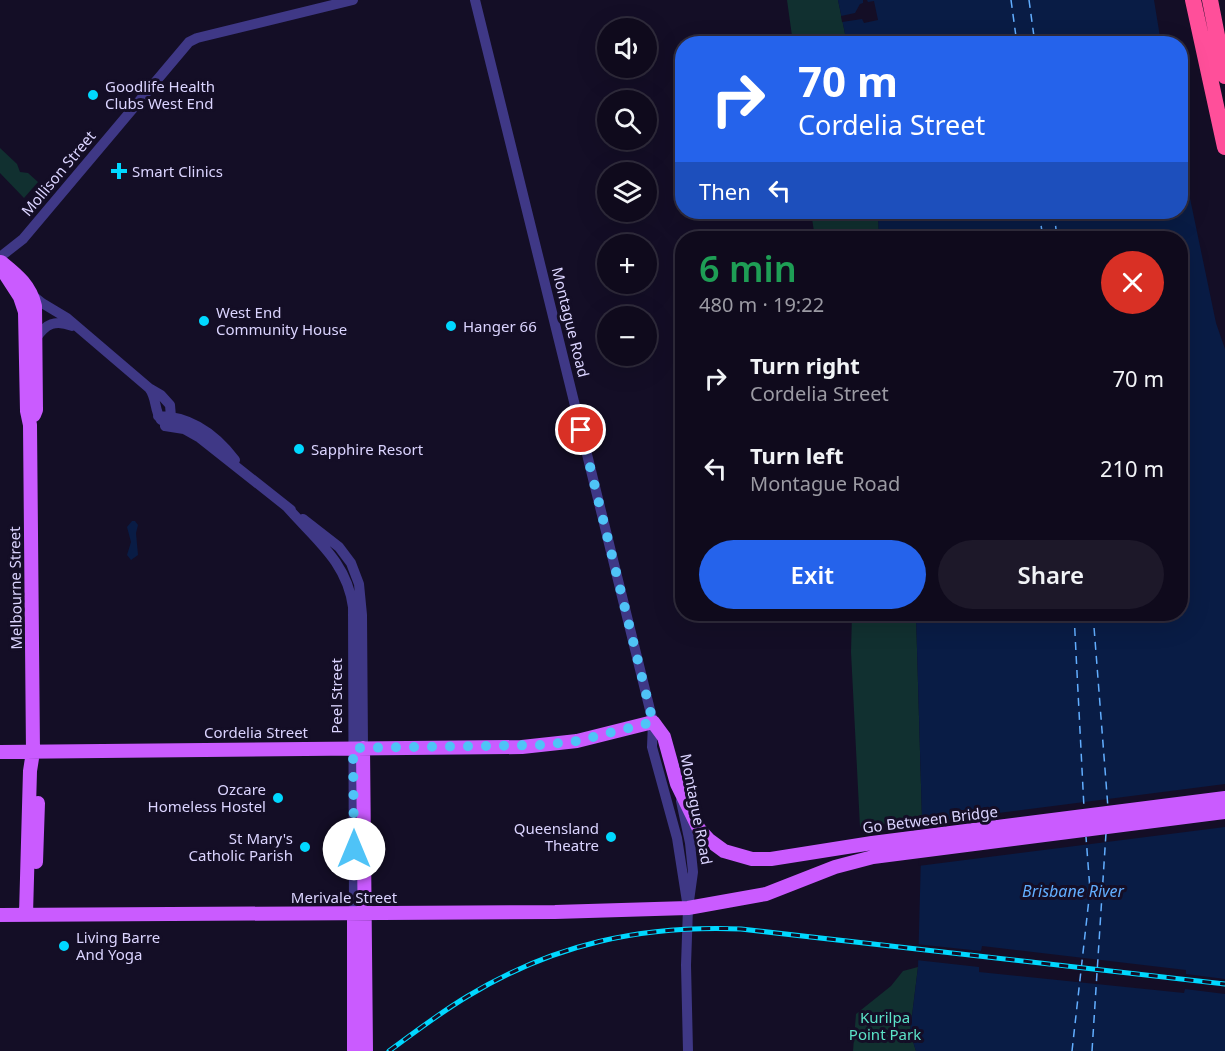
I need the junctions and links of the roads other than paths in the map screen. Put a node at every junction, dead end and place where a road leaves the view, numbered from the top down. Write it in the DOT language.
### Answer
graph roads {
  1 [pos="353,0"];
  2 [pos="475,0"];
  3 [pos="1193,0"];
  4 [pos="1210,0"];
  5 [pos="1225,76"];
  6 [pos="1225,147"];
  7 [pos="0,256"];
  8 [pos="0,261"];
  9 [pos="0,266"];
  10 [pos="31,294"];
  11 [pos="81,330"];
  12 [pos="36,338"];
  13 [pos="148,388"];
  14 [pos="158,416"];
  15 [pos="171,417"];
  16 [pos="30,425"];
  17 [pos="165,426"];
  18 [pos="242,470"];
  19 [pos="287,507"];
  20 [pos="343,572"];
  21 [pos="358,580"];
  22 [pos="356,595"];
  23 [pos="653,722"];
  24 [pos="358,748"];
  25 [pos="0,752"];
  26 [pos="33,752"];
  27 [pos="677,784"];
  28 [pos="1225,798"];
  29 [pos="1225,812"];
  30 [pos="688,908"];
  31 [pos="30,914"];
  32 [pos="359,914"];
  33 [pos="0,915"];
  34 [pos="354,1051"];
  35 [pos="366,1051"];
  36 [pos="688,1051"];
  1 -- 7 [label="street, Mollison Street"];
  2 -- 23 [label="street, Montague Road"];
  3 -- 6 [label="highway"];
  4 -- 5 [label="highway"];
  8 -- 10 [label="main road"];
  9 -- 16 [label="main road, Melbourne Street"];
  10 -- 11 [label="street"];
  10 -- 12 [label="main road, Melbourne Street"];
  11 -- 12 [label="street"];
  11 -- 13 [label="street"];
  12 -- 16 [label="main road, Melbourne Street"];
  13 -- 14 [label="street"];
  13 -- 15 [label="street"];
  14 -- 15 [label="street"];
  14 -- 17 [label="street"];
  15 -- 17 [label="street"];
  15 -- 18 [label="street"];
  16 -- 26 [label="main road, Melbourne Street"];
  17 -- 18 [label="street"];
  18 -- 19 [label="street"];
  19 -- 20 [label="street"];
  19 -- 21 [label="street"];
  20 -- 21 [label="street"];
  20 -- 22 [label="street"];
  21 -- 22 [label="street"];
  22 -- 24 [label="street, Peel Street"];
  23 -- 24 [label="main road, Cordelia Street"];
  23 -- 27 [label="main road, Montague Road"];
  23 -- 30 [label="street, Montague Road"];
  24 -- 26 [label="main road, Cordelia Street"];
  24 -- 32 [label="main road, Peel Street"];
  25 -- 26 [label="main road, Cordelia Street"];
  26 -- 31 [label="main road, Melbourne Street"];
  27 -- 28 [label="main road, Go Between Bridge"];
  27 -- 30 [label="street, Montague Road"];
  29 -- 30 [label="main road, Go Between Bridge"];
  30 -- 32 [label="main road, Merivale Street"];
  30 -- 36 [label="street, Montague Road"];
  31 -- 32 [label="main road, Merivale Street"];
  31 -- 33 [label="main road, Merivale Street"];
  32 -- 34 [label="main road, Peel Street"];
  32 -- 35 [label="main road, Peel Street"];
}
